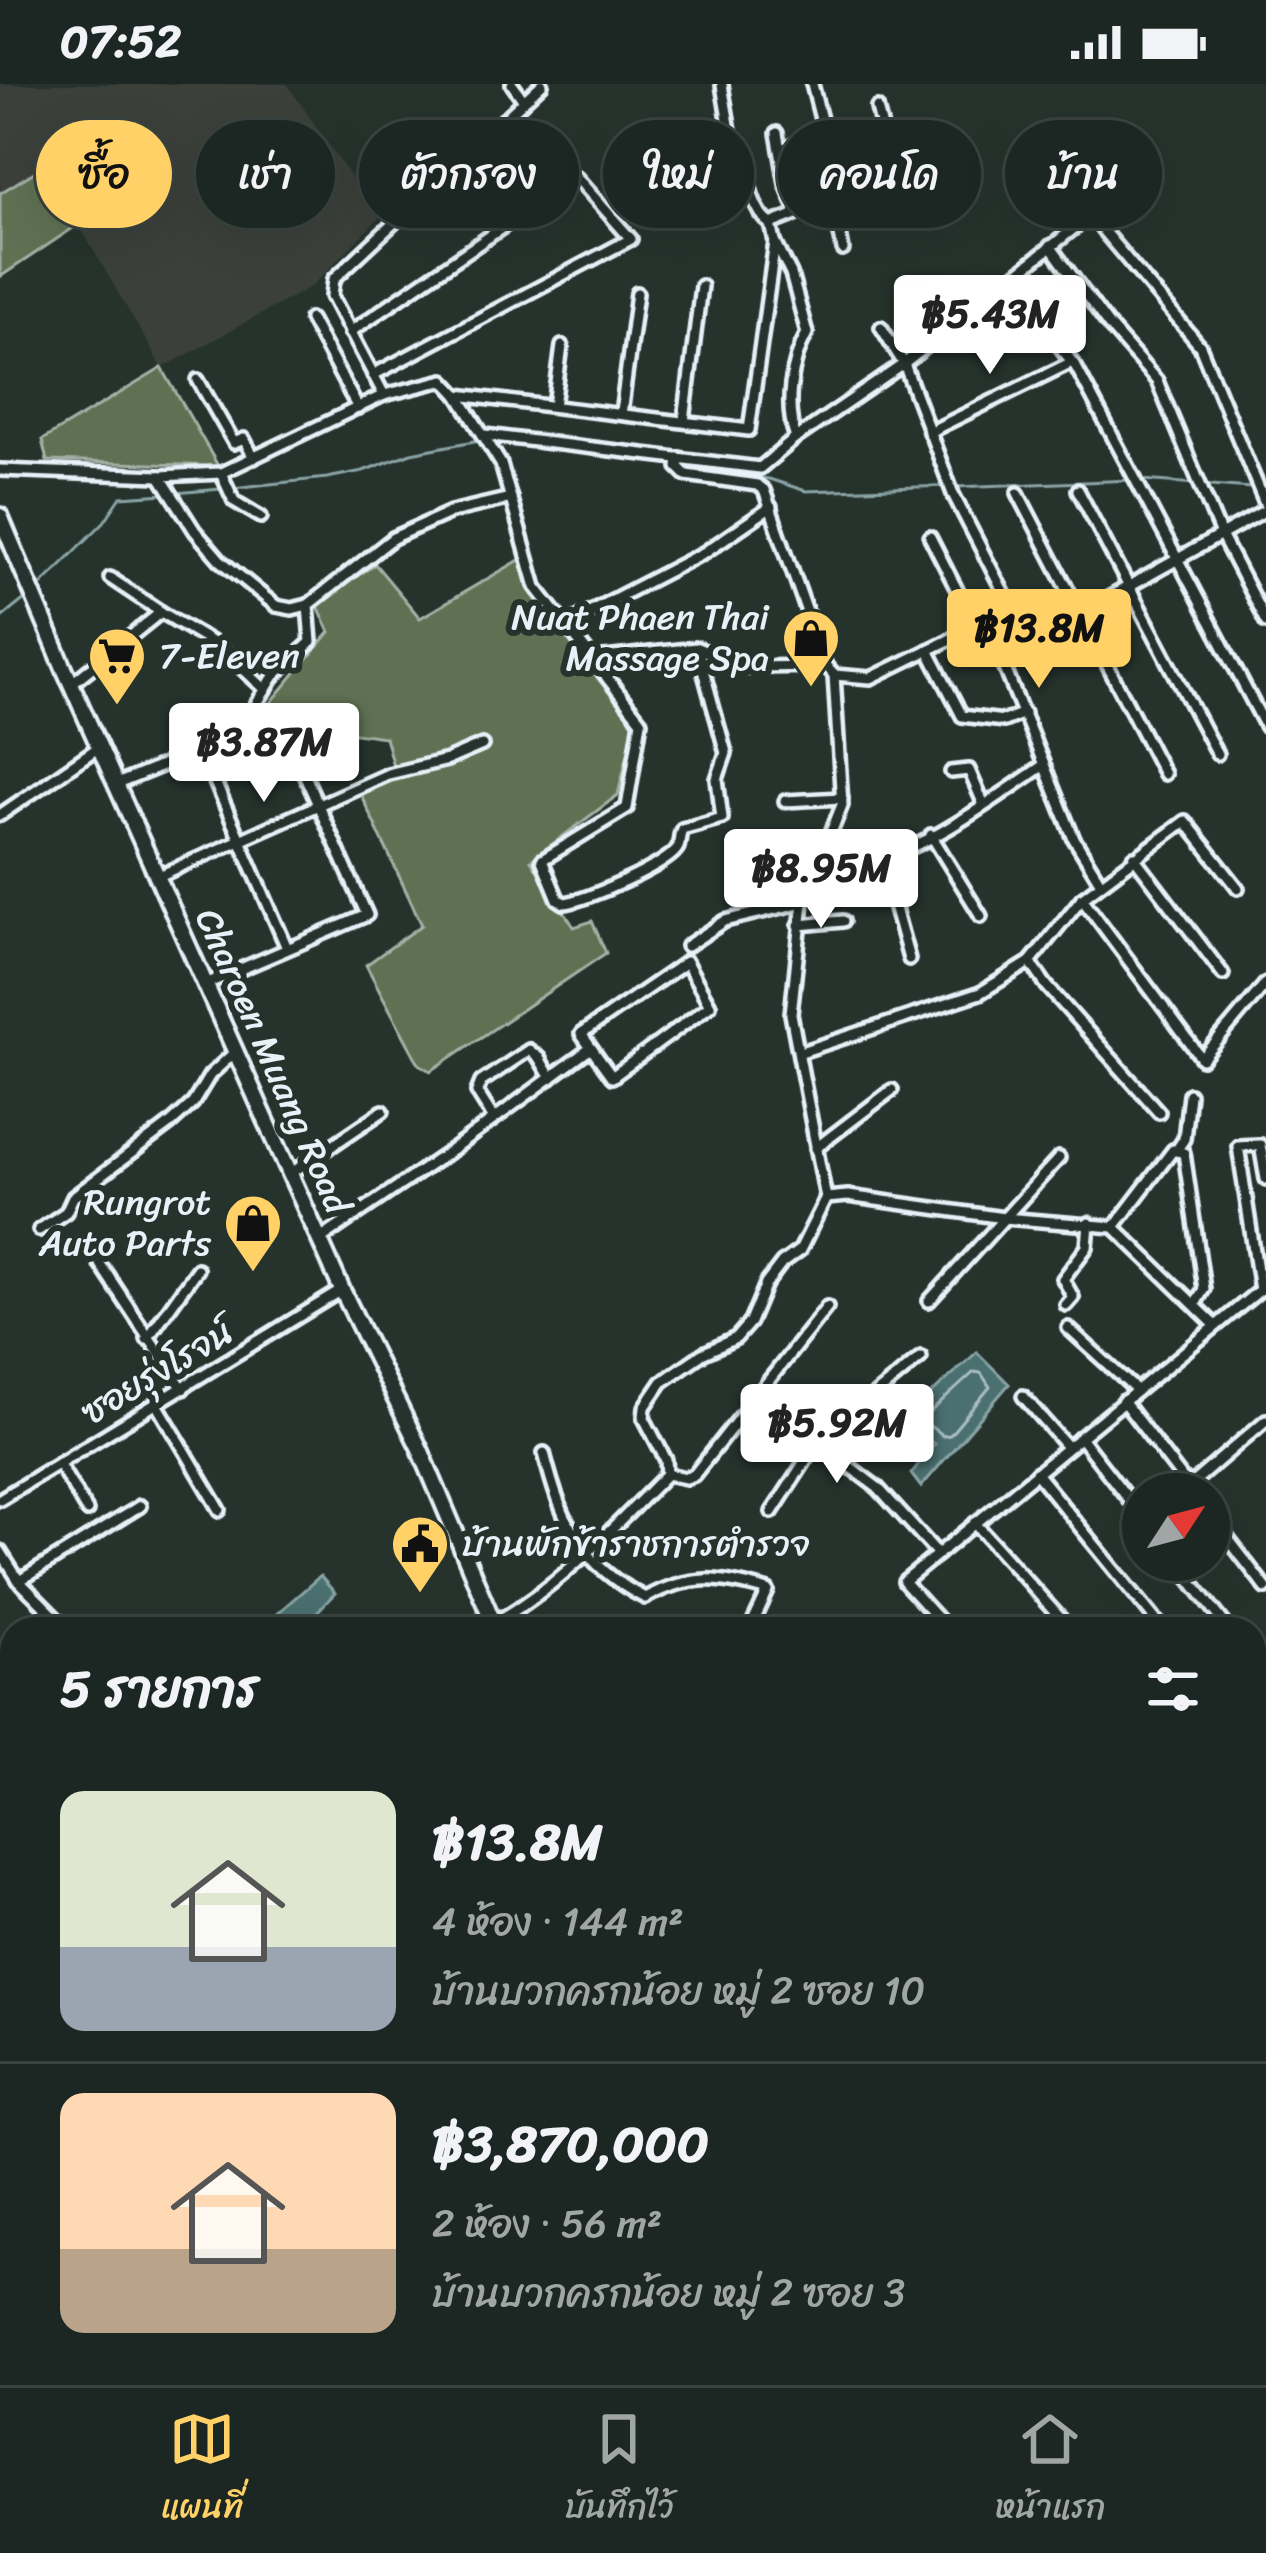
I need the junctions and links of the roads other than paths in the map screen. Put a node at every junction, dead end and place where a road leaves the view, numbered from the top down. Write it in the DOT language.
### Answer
graph roads {
  1 [pos="512,84"];
  2 [pos="542,84"];
  3 [pos="723,84"];
  4 [pos="812,84"];
  5 [pos="524,101"];
  6 [pos="878,108"];
  7 [pos="506,120"];
  8 [pos="729,120"];
  9 [pos="822,120"];
  10 [pos="881,120"];
  11 [pos="777,133"];
  12 [pos="778,141"];
  13 [pos="579,180"];
  14 [pos="754,195"];
  15 [pos="778,221"];
  16 [pos="771,224"];
  17 [pos="390,228"];
  18 [pos="502,228"];
  19 [pos="841,228"];
  20 [pos="1073,228"];
  21 [pos="1101,228"];
  22 [pos="775,242"];
  23 [pos="1050,246"];
  24 [pos="843,250"];
  25 [pos="1007,279"];
  26 [pos="701,286"];
  27 [pos="637,293"];
  28 [pos="967,314"];
  29 [pos="1035,316"];
  30 [pos="310,319"];
  31 [pos="881,327"];
  32 [pos="350,332"];
  33 [pos="562,346"];
  34 [pos="1070,363"];
  35 [pos="904,364"];
  36 [pos="373,375"];
  37 [pos="198,380"];
  38 [pos="384,395"];
  39 [pos="458,395"];
  40 [pos="554,406"];
  41 [pos="358,408"];
  42 [pos="621,414"];
  43 [pos="684,421"];
  44 [pos="929,432"];
  45 [pos="485,436"];
  46 [pos="796,438"];
  47 [pos="254,458"];
  48 [pos="680,458"];
  49 [pos="0,470"];
  50 [pos="221,473"];
  51 [pos="160,476"];
  52 [pos="1078,490"];
  53 [pos="1018,493"];
  54 [pos="511,498"];
  55 [pos="1265,504"];
  56 [pos="771,507"];
  57 [pos="0,516"];
  58 [pos="261,517"];
  59 [pos="1221,536"];
  60 [pos="930,537"];
  61 [pos="1175,561"];
  62 [pos="110,578"];
  63 [pos="1128,587"];
  64 [pos="308,605"];
  65 [pos="1077,610"];
  66 [pos="161,612"];
  67 [pos="1266,622"];
  68 [pos="566,624"];
  69 [pos="1022,628"];
  70 [pos="978,631"];
  71 [pos="992,634"];
  72 [pos="697,648"];
  73 [pos="928,650"];
  74 [pos="595,659"];
  75 [pos="830,670"];
  76 [pos="71,684"];
  77 [pos="266,690"];
  78 [pos="1024,713"];
  79 [pos="1265,727"];
  80 [pos="482,745"];
  81 [pos="101,746"];
  82 [pos="201,750"];
  83 [pos="294,751"];
  84 [pos="1216,754"];
  85 [pos="1044,764"];
  86 [pos="951,772"];
  87 [pos="1164,774"];
  88 [pos="117,784"];
  89 [pos="842,798"];
  90 [pos="785,801"];
  91 [pos="984,805"];
  92 [pos="318,806"];
  93 [pos="0,815"];
  94 [pos="931,835"];
  95 [pos="239,840"];
  96 [pos="1134,857"];
  97 [pos="881,858"];
  98 [pos="819,864"];
  99 [pos="159,876"];
  100 [pos="1101,883"];
  101 [pos="1238,888"];
  102 [pos="1082,898"];
  103 [pos="803,902"];
  104 [pos="981,916"];
  105 [pos="843,921"];
  106 [pos="799,926"];
  107 [pos="687,946"];
  108 [pos="287,948"];
  109 [pos="909,959"];
  110 [pos="1030,962"];
  111 [pos="1223,974"];
  112 [pos="1266,983"];
  113 [pos="206,984"];
  114 [pos="592,1048"];
  115 [pos="236,1051"];
  116 [pos="801,1052"];
  117 [pos="551,1078"];
  118 [pos="892,1090"];
  119 [pos="1189,1094"];
  120 [pos="383,1111"];
  121 [pos="1159,1112"];
  122 [pos="494,1119"];
  123 [pos="816,1148"];
  124 [pos="1176,1151"];
  125 [pos="1060,1158"];
  126 [pos="290,1174"];
  127 [pos="1266,1179"];
  128 [pos="826,1198"];
  129 [pos="1004,1219"];
  130 [pos="1089,1223"];
  131 [pos="1114,1227"];
  132 [pos="39,1230"];
  133 [pos="320,1240"];
  134 [pos="100,1264"];
  135 [pos="197,1269"];
  136 [pos="1263,1287"];
  137 [pos="342,1290"];
  138 [pos="929,1301"];
  139 [pos="1195,1304"];
  140 [pos="1066,1305"];
  141 [pos="826,1307"];
  142 [pos="1215,1324"];
  143 [pos="1068,1328"];
  144 [pos="147,1339"];
  145 [pos="921,1358"];
  146 [pos="183,1389"];
  147 [pos="1136,1390"];
  148 [pos="756,1396"];
  149 [pos="1023,1396"];
  150 [pos="1123,1401"];
  151 [pos="157,1404"];
  152 [pos="1266,1420"];
  153 [pos="1080,1436"];
  154 [pos="817,1443"];
  155 [pos="1067,1447"];
  156 [pos="544,1453"];
  157 [pos="58,1464"];
  158 [pos="1036,1473"];
  159 [pos="1178,1473"];
  160 [pos="1209,1473"];
  161 [pos="668,1474"];
  162 [pos="1122,1491"];
  163 [pos="0,1499"];
  164 [pos="140,1506"];
  165 [pos="220,1510"];
  166 [pos="87,1511"];
  167 [pos="772,1511"];
  168 [pos="975,1523"];
  169 [pos="1230,1541"];
  170 [pos="0,1551"];
  171 [pos="938,1554"];
  172 [pos="586,1555"];
  173 [pos="19,1581"];
  174 [pos="1191,1581"];
  175 [pos="1266,1588"];
  176 [pos="56,1617"];
  177 [pos="491,1617"];
  178 [pos="508,1617"];
  179 [pos="755,1617"];
  180 [pos="935,1617"];
  181 [pos="1059,1617"];
  182 [pos="1153,1617"];
  183 [pos="1219,1617"];
  1 -- 5 [label="street"];
  2 -- 5 [label="street"];
  3 -- 8 [label="street"];
  4 -- 9 [label="street"];
  5 -- 7 [label="street"];
  6 -- 10 [label="street"];
  11 -- 12 [label="street"];
  13 -- 36 [label="street"];
  14 -- 16 [label="street"];
  15 -- 16 [label="street"];
  16 -- 22 [label="street"];
  17 -- 32 [label="street"];
  18 -- 32 [label="street"];
  19 -- 24 [label="street"];
  20 -- 23 [label="street"];
  21 -- 55 [label="street"];
  22 -- 43 [label="street"];
  22 -- 46 [label="street"];
  23 -- 25 [label="street"];
  23 -- 59 [label="street"];
  25 -- 28 [label="street"];
  25 -- 29 [label="street"];
  26 -- 43 [label="street"];
  27 -- 42 [label="street"];
  28 -- 29 [label="street"];
  28 -- 35 [label="street"];
  29 -- 34 [label="street"];
  30 -- 41 [label="street"];
  31 -- 35 [label="street"];
  32 -- 36 [label="street"];
  33 -- 40 [label="street"];
  34 -- 44 [label="street"];
  34 -- 61 [label="street"];
  35 -- 44 [label="street"];
  35 -- 46 [label="street"];
  36 -- 38 [label="street"];
  37 -- 47 [label="street"];
  38 -- 39 [label="street"];
  38 -- 41 [label="street"];
  39 -- 40 [label="street"];
  39 -- 45 [label="street"];
  40 -- 42 [label="street"];
  41 -- 47 [label="street"];
  42 -- 43 [label="street"];
  44 -- 69 [label="street"];
  45 -- 48 [label="street"];
  45 -- 54 [label="street"];
  46 -- 48 [label="street"];
  47 -- 50 [label="street"];
  48 -- 56 [label="street"];
  49 -- 51 [label="street"];
  50 -- 51 [label="street"];
  50 -- 58 [label="street"];
  51 -- 64 [label="street"];
  52 -- 63 [label="street"];
  53 -- 65 [label="street"];
  54 -- 64 [label="street"];
  54 -- 68 [label="street"];
  55 -- 59 [label="street"];
  56 -- 68 [label="street"];
  56 -- 75 [label="street"];
  57 -- 76 [label="main road, Charoen Muang Road"];
  59 -- 61 [label="street"];
  59 -- 67 [label="street"];
  60 -- 70 [label="street"];
  61 -- 63 [label="street"];
  61 -- 79 [label="street"];
  62 -- 66 [label="street"];
  63 -- 65 [label="street"];
  63 -- 84 [label="street"];
  64 -- 77 [label="street"];
  65 -- 69 [label="street"];
  65 -- 87 [label="street"];
  66 -- 76 [label="street"];
  66 -- 77 [label="street"];
  68 -- 74 [label="street"];
  69 -- 71 [label="street"];
  70 -- 71 [label="street"];
  70 -- 73 [label="street"];
  71 -- 78 [label="street"];
  72 -- 74 [label="street"];
  72 -- 74 [label="street"];
  72 -- 75 [label="street"];
  73 -- 75 [label="street"];
  73 -- 78 [label="street"];
  75 -- 89 [label="street"];
  76 -- 81 [label="main road, Charoen Muang Road"];
  77 -- 82 [label="street"];
  78 -- 85 [label="street"];
  80 -- 92 [label="street"];
  81 -- 88 [label="main road, Charoen Muang Road"];
  81 -- 93 [label="street"];
  82 -- 88 [label="street"];
  82 -- 95 [label="street"];
  83 -- 92 [label="street"];
  85 -- 91 [label="street"];
  85 -- 100 [label="street"];
  86 -- 91 [label="street"];
  88 -- 99 [label="main road, Charoen Muang Road"];
  89 -- 90 [label="street"];
  89 -- 98 [label="street"];
  91 -- 94 [label="street"];
  92 -- 95 [label="street"];
  92 -- 108 [label="street"];
  94 -- 97 [label="street"];
  94 -- 104 [label="street"];
  95 -- 99 [label="street"];
  95 -- 108 [label="street"];
  96 -- 100 [label="street"];
  96 -- 101 [label="street"];
  96 -- 111 [label="street"];
  97 -- 98 [label="street"];
  97 -- 109 [label="street"];
  98 -- 103 [label="street"];
  99 -- 113 [label="main road, Charoen Muang Road"];
  100 -- 102 [label="street"];
  102 -- 110 [label="street"];
  102 -- 112 [label="street"];
  103 -- 106 [label="street"];
  103 -- 107 [label="street"];
  105 -- 106 [label="street"];
  106 -- 116 [label="street"];
  108 -- 113 [label="street"];
  110 -- 116 [label="street"];
  110 -- 121 [label="street"];
  113 -- 115 [label="main road, Charoen Muang Road"];
  114 -- 114 [label="street"];
  114 -- 117 [label="street"];
  115 -- 126 [label="main road, Charoen Muang Road"];
  115 -- 132 [label="street"];
  116 -- 123 [label="street"];
  117 -- 122 [label="street"];
  117 -- 122 [label="street"];
  118 -- 123 [label="street"];
  119 -- 124 [label="street"];
  120 -- 126 [label="street"];
  122 -- 133 [label="street"];
  123 -- 128 [label="street"];
  124 -- 131 [label="street"];
  124 -- 139 [label="street"];
  125 -- 129 [label="street"];
  126 -- 133 [label="main road, Charoen Muang Road"];
  127 -- 136 [label="street"];
  128 -- 129 [label="street"];
  128 -- 161 [label="street"];
  129 -- 130 [label="street"];
  129 -- 138 [label="street"];
  130 -- 131 [label="street"];
  130 -- 140 [label="street"];
  131 -- 139 [label="street"];
  133 -- 137 [label="main road, Charoen Muang Road"];
  134 -- 144 [label="street"];
  135 -- 144 [label="street"];
  136 -- 142 [label="street"];
  137 -- 146 [label="street, ซอยรุ่งโรจน์"];
  137 -- 177 [label="main road, Charoen Muang Road"];
  139 -- 142 [label="street"];
  141 -- 148 [label="street"];
  142 -- 147 [label="street"];
  143 -- 147 [label="street"];
  144 -- 146 [label="street"];
  145 -- 154 [label="street"];
  146 -- 151 [label="street, ซอยรุ่งโรจน์"];
  147 -- 150 [label="street"];
  148 -- 154 [label="street"];
  148 -- 161 [label="street"];
  149 -- 155 [label="street"];
  150 -- 153 [label="street"];
  150 -- 159 [label="street"];
  151 -- 157 [label="street, ซอยรุ่งโรจน์"];
  151 -- 165 [label="street"];
  152 -- 160 [label="street"];
  153 -- 155 [label="street"];
  153 -- 162 [label="street"];
  154 -- 167 [label="street"];
  154 -- 171 [label="street"];
  155 -- 158 [label="street"];
  156 -- 172 [label="street"];
  157 -- 163 [label="street, ซอยรุ่งโรจน์"];
  157 -- 166 [label="street"];
  158 -- 168 [label="street"];
  158 -- 182 [label="street"];
  161 -- 172 [label="street"];
  164 -- 173 [label="street"];
  168 -- 171 [label="street"];
  168 -- 181 [label="street"];
  169 -- 175 [label="street"];
  170 -- 173 [label="street"];
  171 -- 180 [label="street"];
  172 -- 178 [label="street"];
  172 -- 179 [label="street"];
  173 -- 176 [label="street"];
  174 -- 183 [label="street"];
}
